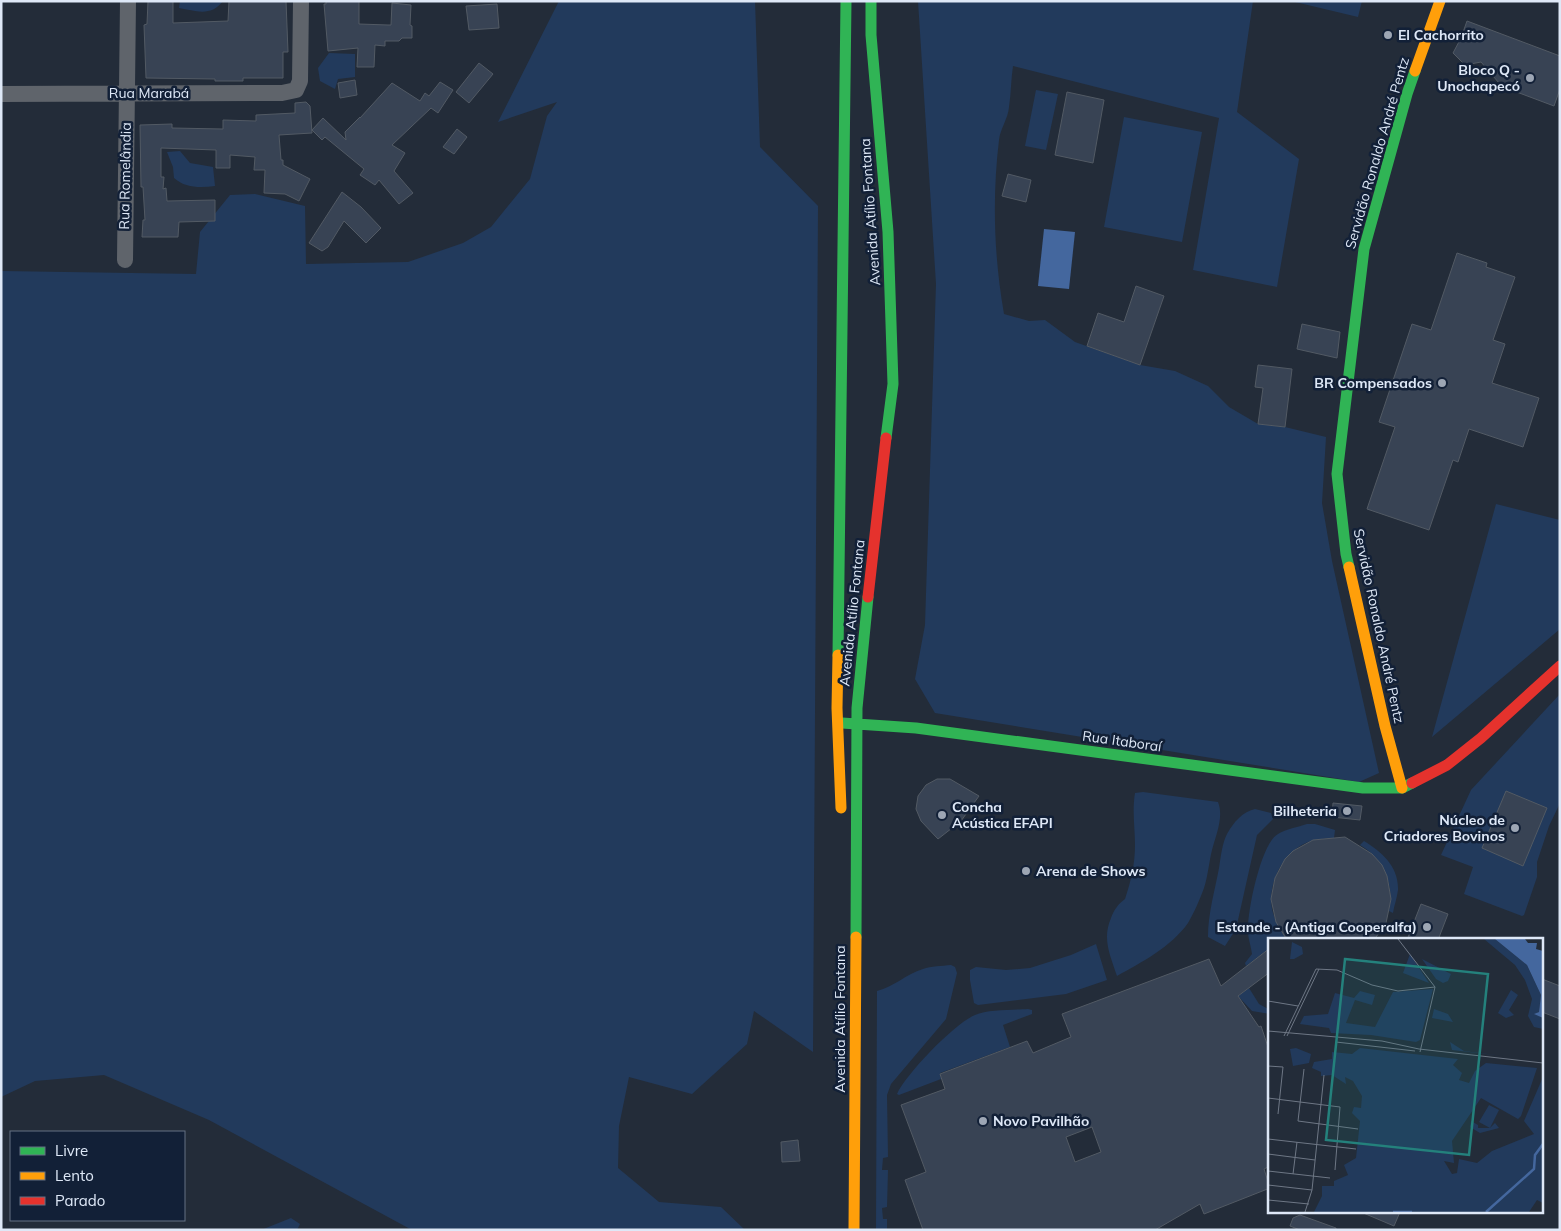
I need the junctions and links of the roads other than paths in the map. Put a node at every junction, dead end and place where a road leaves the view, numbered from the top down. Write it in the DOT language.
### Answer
graph roads {
  1 [pos="128,1"];
  2 [pos="302,1"];
  3 [pos="846,1"];
  4 [pos="871,1"];
  5 [pos="1440,1"];
  6 [pos="126,93"];
  7 [pos="1,94"];
  8 [pos="124,260"];
  9 [pos="1560,666"];
  10 [pos="838,722"];
  11 [pos="858,724"];
  12 [pos="1402,788"];
  13 [pos="841,817"];
  14 [pos="854,1230"];
  1 -- 6 [label="street, Rua Romelândia"];
  2 -- 6 [label="street, Rua Marabá"];
  3 -- 10 [label="main road, Avenida Atílio Fontana"];
  4 -- 11 [label="main road, Avenida Atílio Fontana"];
  5 -- 12 [label="main road, Servidão Ronaldo André Pentz"];
  6 -- 7 [label="street, Rua Marabá"];
  6 -- 8 [label="street, Rua Romelândia"];
  9 -- 12 [label="main road"];
  10 -- 11 [label="main road, Rua Itaboraí"];
  10 -- 13 [label="main road, Avenida Atílio Fontana"];
  11 -- 12 [label="main road, Rua Itaboraí"];
  11 -- 14 [label="main road, Avenida Atílio Fontana"];
}
